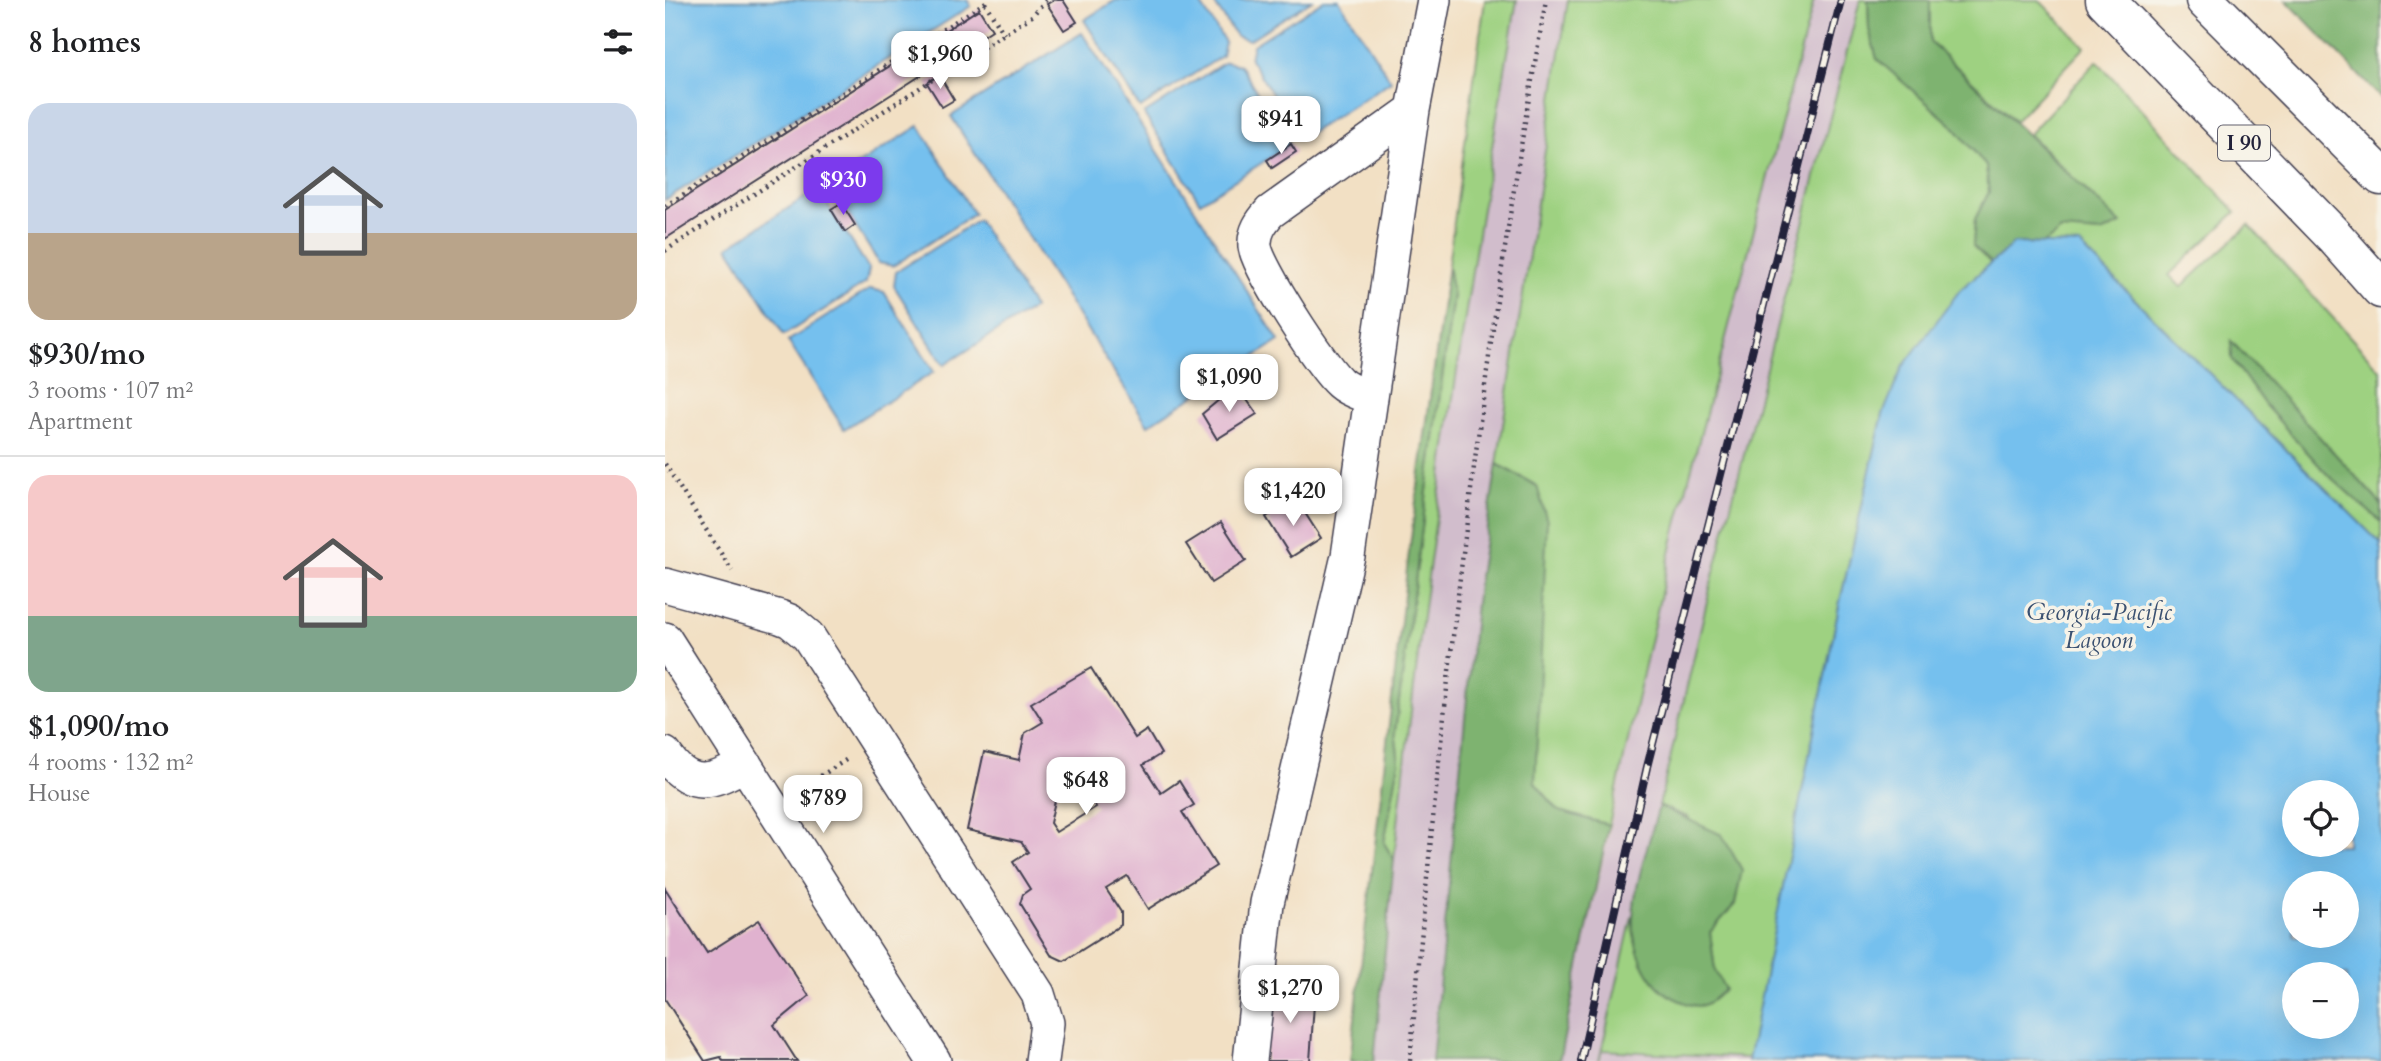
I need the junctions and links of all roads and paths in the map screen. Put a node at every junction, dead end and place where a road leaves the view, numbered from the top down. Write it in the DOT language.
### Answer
graph roads {
  1 [pos="1046,0"];
  2 [pos="1434,0"];
  3 [pos="1546,0"];
  4 [pos="2105,0"];
  5 [pos="2205,0"];
  6 [pos="987,1"];
  7 [pos="1004,34"];
  8 [pos="1413,110"];
  9 [pos="2381,176"];
  10 [pos="665,206"];
  11 [pos="665,251"];
  12 [pos="2381,289"];
  13 [pos="1369,397"];
  14 [pos="665,464"];
  15 [pos="665,585"];
  16 [pos="757,610"];
  17 [pos="665,639"];
  18 [pos="876,740"];
  19 [pos="665,754"];
  20 [pos="745,764"];
  21 [pos="773,807"];
  22 [pos="934,1061"];
  23 [pos="1042,1061"];
  24 [pos="1250,1061"];
  25 [pos="1410,1061"];
  1 -- 7 [label="path"];
  2 -- 8 [label="street"];
  3 -- 25 [label="path"];
  4 -- 12 [label="highway, I 90"];
  5 -- 9 [label="highway"];
  6 -- 7 [label="path"];
  6 -- 10 [label="path"];
  7 -- 11 [label="path"];
  8 -- 13 [label="street"];
  8 -- 13 [label="street"];
  13 -- 24 [label="street"];
  14 -- 16 [label="path"];
  15 -- 16 [label="street"];
  16 -- 18 [label="street"];
  17 -- 20 [label="street"];
  18 -- 21 [label="path"];
  18 -- 23 [label="street"];
  19 -- 20 [label="street"];
  20 -- 21 [label="street"];
  21 -- 22 [label="street"];
}
